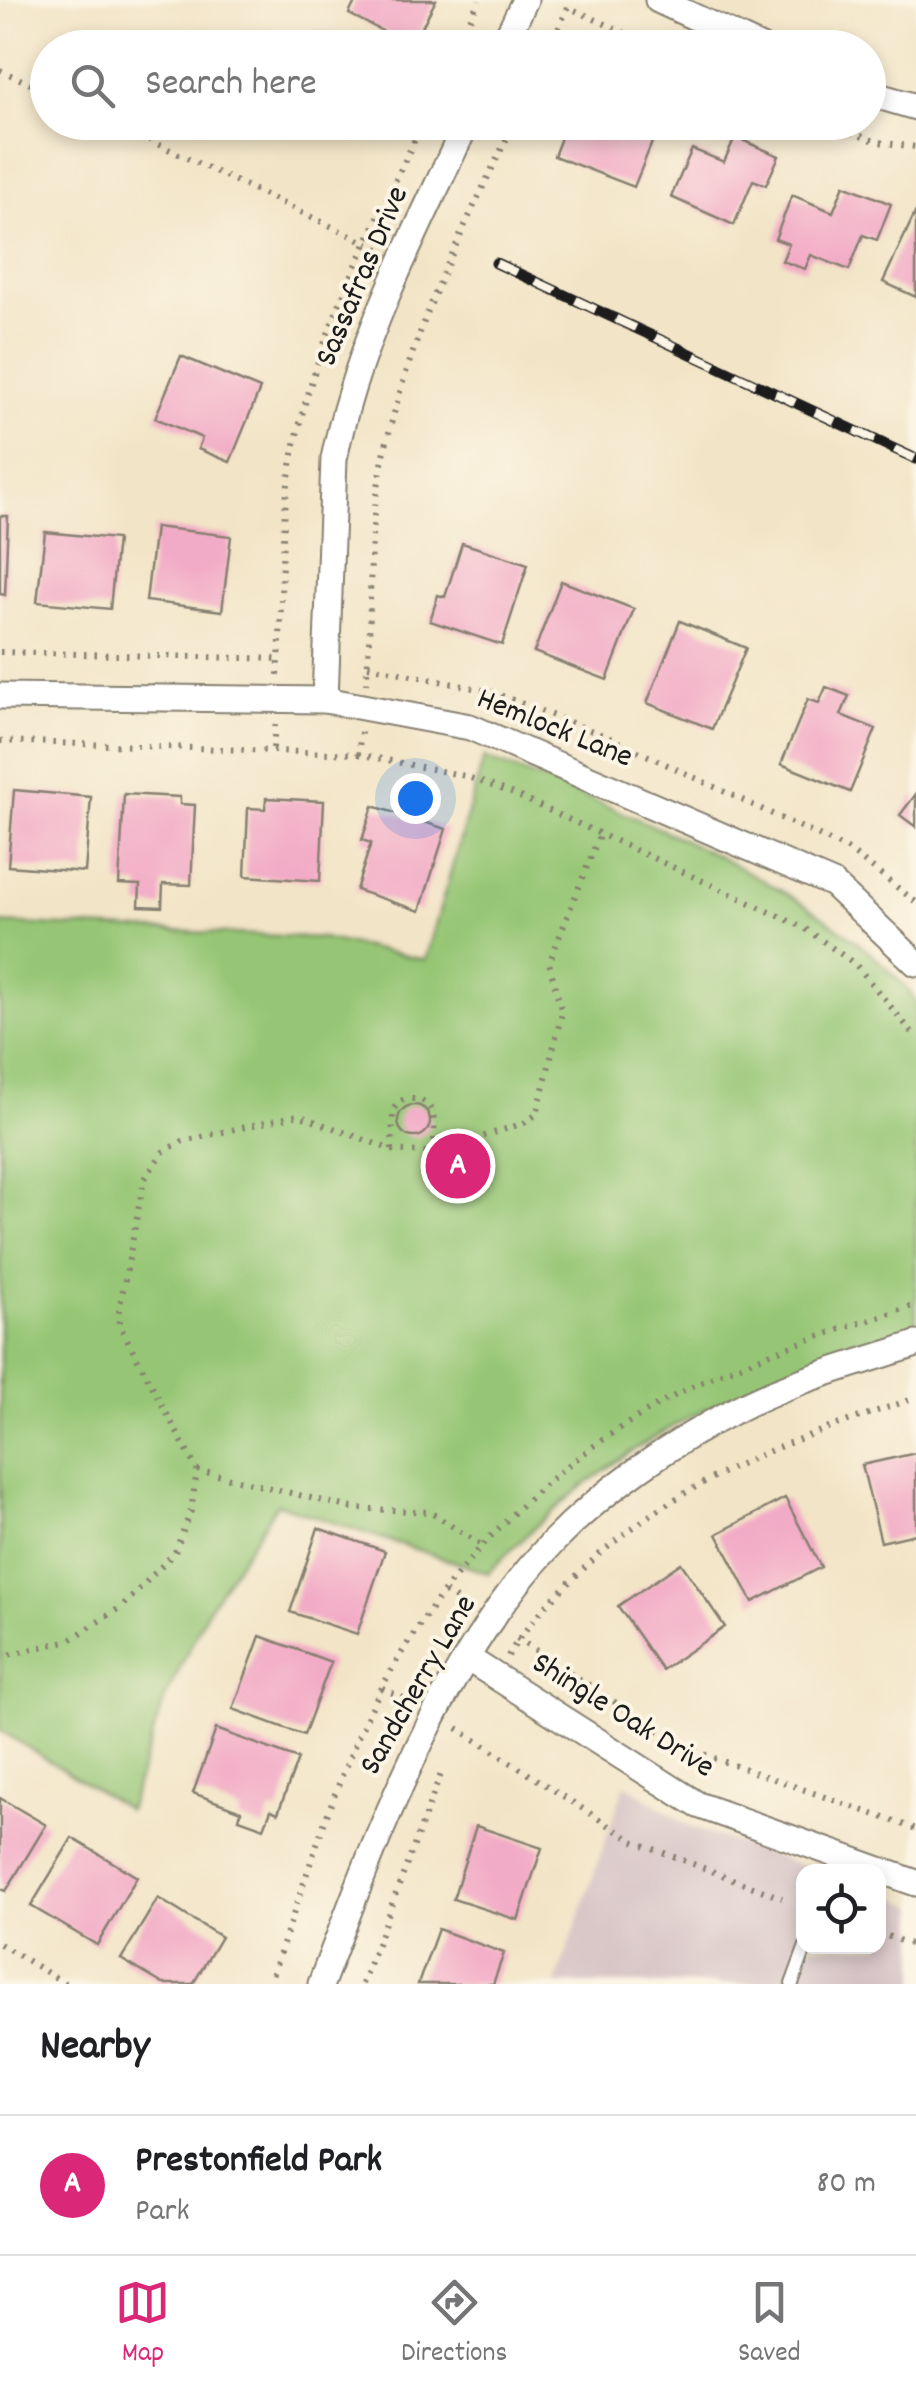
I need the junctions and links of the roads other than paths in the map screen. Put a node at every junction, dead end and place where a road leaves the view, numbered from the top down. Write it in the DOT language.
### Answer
graph roads {
  1 [pos="525,0"];
  2 [pos="658,0"];
  3 [pos="511,30"];
  4 [pos="722,30"];
  5 [pos="886,99"];
  6 [pos="916,107"];
  7 [pos="459,140"];
  8 [pos="0,696"];
  9 [pos="325,700"];
  10 [pos="916,963"];
  11 [pos="916,1344"];
  12 [pos="467,1658"];
  13 [pos="836,1864"];
  14 [pos="886,1876"];
  15 [pos="916,1883"];
  16 [pos="803,1954"];
  17 [pos="321,1984"];
  18 [pos="792,1984"];
  1 -- 3 [label="street"];
  2 -- 4 [label="street"];
  5 -- 6 [label="street"];
  7 -- 9 [label="street, Sassafras Drive"];
  8 -- 9 [label="street, Hemlock Lane"];
  9 -- 10 [label="street, Hemlock Lane"];
  11 -- 12 [label="street, Sandcherry Lane"];
  12 -- 13 [label="street, Shingle Oak Drive"];
  12 -- 17 [label="street, Sandcherry Lane"];
  14 -- 15 [label="street, Shingle Oak Drive"];
  16 -- 18 [label="lane"];
}
